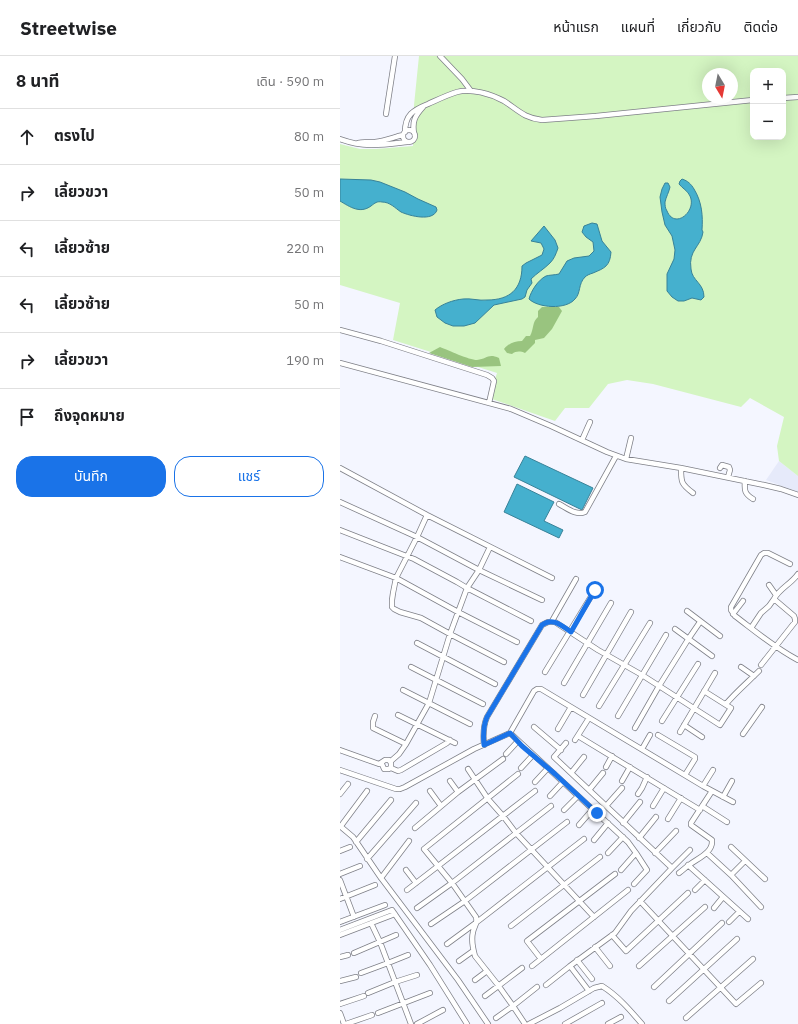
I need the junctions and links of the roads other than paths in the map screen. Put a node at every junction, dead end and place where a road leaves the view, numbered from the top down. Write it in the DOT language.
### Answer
graph roads {
  1 [pos="396,56"];
  2 [pos="440,56"];
  3 [pos="471,92"];
  4 [pos="798,97"];
  5 [pos="786,98"];
  6 [pos="750,100"];
  7 [pos="426,105"];
  8 [pos="386,114"];
  9 [pos="414,132"];
  10 [pos="404,133"];
  11 [pos="340,140"];
  12 [pos="407,142"];
  13 [pos="355,143"];
  14 [pos="340,330"];
  15 [pos="340,363"];
  16 [pos="489,403"];
  17 [pos="590,422"];
  18 [pos="631,438"];
  19 [pos="582,440"];
  20 [pos="616,456"];
  21 [pos="626,459"];
  22 [pos="340,468"];
  23 [pos="681,468"];
  24 [pos="720,468"];
  25 [pos="728,478"];
  26 [pos="745,481"];
  27 [pos="692,493"];
  28 [pos="798,495"];
  29 [pos="753,499"];
  30 [pos="340,502"];
  31 [pos="559,504"];
  32 [pos="427,515"];
  33 [pos="340,530"];
  34 [pos="417,538"];
  35 [pos="490,547"];
  36 [pos="407,556"];
  37 [pos="340,557"];
  38 [pos="790,564"];
  39 [pos="479,570"];
  40 [pos="798,574"];
  41 [pos="396,578"];
  42 [pos="552,578"];
  43 [pos="576,579"];
  44 [pos="769,585"];
  45 [pos="467,588"];
  46 [pos="595,590"];
  47 [pos="775,597"];
  48 [pos="542,600"];
  49 [pos="743,601"];
  50 [pos="611,603"];
  51 [pos="687,611"];
  52 [pos="458,612"];
  53 [pos="631,612"];
  54 [pos="733,614"];
  55 [pos="531,621"];
  56 [pos="552,621"];
  57 [pos="700,622"];
  58 [pos="650,623"];
  59 [pos="751,628"];
  60 [pos="676,630"];
  61 [pos="571,632"];
  62 [pos="450,634"];
  63 [pos="666,635"];
  64 [pos="720,636"];
  65 [pos="689,638"];
  66 [pos="517,642"];
  67 [pos="417,643"];
  68 [pos="588,644"];
  69 [pos="776,647"];
  70 [pos="605,655"];
  71 [pos="712,656"];
  72 [pos="443,657"];
  73 [pos="798,660"];
  74 [pos="504,662"];
  75 [pos="698,664"];
  76 [pos="624,665"];
  77 [pos="761,665"];
  78 [pos="411,667"];
  79 [pos="741,667"];
  80 [pos="759,671"];
  81 [pos="545,672"];
  82 [pos="715,673"];
  83 [pos="642,676"];
  84 [pos="754,676"];
  85 [pos="436,680"];
  86 [pos="564,683"];
  87 [pos="496,684"];
  88 [pos="659,686"];
  89 [pos="402,690"];
  90 [pos="704,691"];
  91 [pos="582,695"];
  92 [pos="677,698"];
  93 [pos="428,704"];
  94 [pos="483,704"];
  95 [pos="726,704"];
  96 [pos="600,706"];
  97 [pos="571,707"];
  98 [pos="762,707"];
  99 [pos="694,708"];
  100 [pos="398,715"];
  101 [pos="375,716"];
  102 [pos="618,716"];
  103 [pos="589,718"];
  104 [pos="662,721"];
  105 [pos="418,724"];
  106 [pos="470,724"];
  107 [pos="684,725"];
  108 [pos="534,728"];
  109 [pos="635,728"];
  110 [pos="558,729"];
  111 [pos="680,732"];
  112 [pos="510,733"];
  113 [pos="743,734"];
  114 [pos="650,735"];
  115 [pos="658,735"];
  116 [pos="578,736"];
  117 [pos="702,736"];
  118 [pos="450,740"];
  119 [pos="575,740"];
  120 [pos="518,741"];
  121 [pos="455,743"];
  122 [pos="566,743"];
  123 [pos="406,744"];
  124 [pos="484,745"];
  125 [pos="642,749"];
  126 [pos="340,750"];
  127 [pos="561,750"];
  128 [pos="506,754"];
  129 [pos="533,755"];
  130 [pos="612,756"];
  131 [pos="584,757"];
  132 [pos="503,759"];
  133 [pos="391,761"];
  134 [pos="379,764"];
  135 [pos="606,767"];
  136 [pos="630,767"];
  137 [pos="391,768"];
  138 [pos="521,768"];
  139 [pos="548,768"];
  140 [pos="468,769"];
  141 [pos="340,770"];
  142 [pos="713,770"];
  143 [pos="571,773"];
  144 [pos="603,773"];
  145 [pos="518,774"];
  146 [pos="685,775"];
  147 [pos="647,777"];
  148 [pos="475,780"];
  149 [pos="450,781"];
  150 [pos="622,781"];
  151 [pos="732,781"];
  152 [pos="535,782"];
  153 [pos="563,782"];
  154 [pos="348,784"];
  155 [pos="703,786"];
  156 [pos="622,788"];
  157 [pos="664,788"];
  158 [pos="589,790"];
  159 [pos="367,791"];
  160 [pos="430,791"];
  161 [pos="535,791"];
  162 [pos="712,791"];
  163 [pos="458,792"];
  164 [pos="340,794"];
  165 [pos="638,794"];
  166 [pos="550,796"];
  167 [pos="578,796"];
  168 [pos="723,797"];
  169 [pos="488,798"];
  170 [pos="681,798"];
  171 [pos="390,800"];
  172 [pos="640,802"];
  173 [pos="733,802"];
  174 [pos="416,803"];
  175 [pos="441,806"];
  176 [pos="551,806"];
  177 [pos="606,806"];
  178 [pos="653,806"];
  179 [pos="701,808"];
  180 [pos="593,809"];
  181 [pos="564,810"];
  182 [pos="503,816"];
  183 [pos="656,818"];
  184 [pos="668,819"];
  185 [pos="567,822"];
  186 [pos="727,822"];
  187 [pos="608,823"];
  188 [pos="623,823"];
  189 [pos="579,825"];
  190 [pos="340,826"];
  191 [pos="414,828"];
  192 [pos="676,831"];
  193 [pos="516,833"];
  194 [pos="623,837"];
  195 [pos="639,838"];
  196 [pos="584,839"];
  197 [pos="594,840"];
  198 [pos="409,841"];
  199 [pos="356,842"];
  200 [pos="350,847"];
  201 [pos="730,847"];
  202 [pos="531,850"];
  203 [pos="690,850"];
  204 [pos="340,851"];
  205 [pos="636,853"];
  206 [pos="655,853"];
  207 [pos="707,853"];
  208 [pos="608,854"];
  209 [pos="600,857"];
  210 [pos="368,859"];
  211 [pos="745,860"];
  212 [pos="688,865"];
  213 [pos="360,866"];
  214 [pos="438,866"];
  215 [pos="548,867"];
  216 [pos="672,868"];
  217 [pos="406,870"];
  218 [pos="621,870"];
  219 [pos="679,873"];
  220 [pos="340,874"];
  221 [pos="615,874"];
  222 [pos="731,875"];
  223 [pos="381,878"];
  224 [pos="765,879"];
  225 [pos="340,880"];
  226 [pos="705,880"];
  227 [pos="416,883"];
  228 [pos="452,883"];
  229 [pos="634,884"];
  230 [pos="376,885"];
  231 [pos="564,885"];
  232 [pos="407,890"];
  233 [pos="628,890"];
  234 [pos="695,890"];
  235 [pos="688,893"];
  236 [pos="346,896"];
  237 [pos="723,897"];
  238 [pos="340,899"];
  239 [pos="465,900"];
  240 [pos="579,901"];
  241 [pos="640,902"];
  242 [pos="385,905"];
  243 [pos="705,907"];
  244 [pos="761,907"];
  245 [pos="417,908"];
  246 [pos="714,908"];
  247 [pos="739,912"];
  248 [pos="395,914"];
  249 [pos="354,917"];
  250 [pos="594,917"];
  251 [pos="748,919"];
  252 [pos="658,921"];
  253 [pos="340,922"];
  254 [pos="477,922"];
  255 [pos="730,922"];
  256 [pos="371,923"];
  257 [pos="722,923"];
  258 [pos="431,924"];
  259 [pos="511,926"];
  260 [pos="340,930"];
  261 [pos="340,935"];
  262 [pos="612,935"];
  263 [pos="396,936"];
  264 [pos="673,936"];
  265 [pos="737,939"];
  266 [pos="380,942"];
  267 [pos="447,944"];
  268 [pos="595,947"];
  269 [pos="473,951"];
  270 [pos="354,952"];
  271 [pos="690,954"];
  272 [pos="348,955"];
  273 [pos="408,955"];
  274 [pos="340,957"];
  275 [pos="541,958"];
  276 [pos="753,959"];
  277 [pos="577,960"];
  278 [pos="459,961"];
  279 [pos="388,963"];
  280 [pos="532,966"];
  281 [pos="570,966"];
  282 [pos="610,966"];
  283 [pos="639,966"];
  284 [pos="522,968"];
  285 [pos="704,969"];
  286 [pos="487,971"];
  287 [pos="361,972"];
  288 [pos="417,975"];
  289 [pos="356,976"];
  290 [pos="592,979"];
  291 [pos="475,980"];
  292 [pos="340,982"];
  293 [pos="395,982"];
  294 [pos="761,983"];
  295 [pos="498,985"];
  296 [pos="546,985"];
  297 [pos="537,987"];
  298 [pos="654,987"];
  299 [pos="721,988"];
  300 [pos="589,991"];
  301 [pos="430,993"];
  302 [pos="485,996"];
  303 [pos="668,1001"];
  304 [pos="403,1003"];
  305 [pos="602,1003"];
  306 [pos="340,1004"];
  307 [pos="512,1006"];
  308 [pos="443,1010"];
  309 [pos="340,1013"];
  310 [pos="378,1013"];
  311 [pos="372,1015"];
  312 [pos="621,1017"];
  313 [pos="496,1018"];
  314 [pos="686,1018"];
  315 [pos="345,1024"];
  316 [pos="411,1024"];
  317 [pos="417,1024"];
  318 [pos="467,1024"];
  319 [pos="488,1024"];
  320 [pos="525,1024"];
  321 [pos="531,1024"];
  322 [pos="565,1024"];
  323 [pos="608,1024"];
  324 [pos="642,1024"];
  1 -- 8 [label="street"];
  2 -- 3 [label="street"];
  3 -- 6 [label="street"];
  3 -- 7 [label="street"];
  4 -- 5 [label="street"];
  7 -- 9 [label="street"];
  7 -- 10 [label="street"];
  9 -- 10 [label="street"];
  9 -- 12 [label="street"];
  10 -- 12 [label="street"];
  10 -- 13 [label="street"];
  11 -- 13 [label="street"];
  12 -- 13 [label="street"];
  14 -- 16 [label="street"];
  15 -- 16 [label="street"];
  16 -- 19 [label="street"];
  17 -- 19 [label="street"];
  18 -- 21 [label="street"];
  19 -- 20 [label="street"];
  20 -- 21 [label="street"];
  20 -- 31 [label="street"];
  21 -- 23 [label="street"];
  22 -- 32 [label="street"];
  23 -- 25 [label="street"];
  23 -- 27 [label="street"];
  24 -- 25 [label="street"];
  25 -- 26 [label="street"];
  26 -- 28 [label="street"];
  26 -- 29 [label="street"];
  30 -- 34 [label="street"];
  32 -- 34 [label="street"];
  32 -- 35 [label="street"];
  33 -- 36 [label="street"];
  34 -- 36 [label="street"];
  34 -- 39 [label="street"];
  35 -- 39 [label="street"];
  35 -- 42 [label="street"];
  36 -- 41 [label="street"];
  36 -- 45 [label="street"];
  37 -- 41 [label="street"];
  38 -- 54 [label="street"];
  39 -- 45 [label="street"];
  39 -- 48 [label="street"];
  40 -- 47 [label="street"];
  41 -- 52 [label="street"];
  41 -- 62 [label="street"];
  43 -- 56 [label="street"];
  44 -- 47 [label="street"];
  45 -- 52 [label="street"];
  45 -- 55 [label="street"];
  46 -- 61 [label="street"];
  47 -- 59 [label="street"];
  47 -- 69 [label="street"];
  49 -- 54 [label="street"];
  50 -- 68 [label="street"];
  51 -- 57 [label="street"];
  52 -- 62 [label="street"];
  52 -- 66 [label="street"];
  53 -- 70 [label="street"];
  54 -- 59 [label="street"];
  56 -- 61 [label="street"];
  56 -- 124 [label="street"];
  57 -- 64 [label="street"];
  57 -- 65 [label="street"];
  58 -- 76 [label="street"];
  59 -- 69 [label="street"];
  60 -- 65 [label="street"];
  61 -- 68 [label="street"];
  61 -- 81 [label="street"];
  62 -- 72 [label="street"];
  62 -- 74 [label="street"];
  63 -- 83 [label="street"];
  65 -- 71 [label="street"];
  65 -- 88 [label="street"];
  67 -- 72 [label="street"];
  68 -- 70 [label="street"];
  68 -- 86 [label="street"];
  69 -- 73 [label="street"];
  69 -- 77 [label="street"];
  70 -- 76 [label="street"];
  70 -- 91 [label="street"];
  72 -- 85 [label="street"];
  72 -- 87 [label="street"];
  75 -- 92 [label="street"];
  76 -- 83 [label="street"];
  76 -- 96 [label="street"];
  78 -- 85 [label="street"];
  79 -- 84 [label="street"];
  80 -- 84 [label="street"];
  82 -- 90 [label="street"];
  83 -- 88 [label="street"];
  83 -- 102 [label="street"];
  84 -- 95 [label="street"];
  85 -- 93 [label="street"];
  85 -- 94 [label="street"];
  88 -- 92 [label="street"];
  88 -- 109 [label="street"];
  89 -- 93 [label="street"];
  90 -- 95 [label="street"];
  90 -- 99 [label="street"];
  92 -- 99 [label="street"];
  92 -- 104 [label="street"];
  93 -- 105 [label="street"];
  93 -- 106 [label="street"];
  95 -- 99 [label="street"];
  97 -- 103 [label="street"];
  97 -- 110 [label="street"];
  97 -- 112 [label="street"];
  98 -- 113 [label="street"];
  99 -- 107 [label="street"];
  100 -- 105 [label="street"];
  101 -- 123 [label="street"];
  103 -- 116 [label="street"];
  103 -- 125 [label="street"];
  105 -- 118 [label="street"];
  105 -- 123 [label="street"];
  107 -- 111 [label="street"];
  107 -- 117 [label="street"];
  108 -- 127 [label="street"];
  112 -- 120 [label="street"];
  112 -- 124 [label="street"];
  114 -- 125 [label="street"];
  115 -- 146 [label="street"];
  116 -- 119 [label="street"];
  116 -- 130 [label="street"];
  118 -- 121 [label="street"];
  118 -- 137 [label="street"];
  120 -- 128 [label="street"];
  120 -- 129 [label="street"];
  122 -- 127 [label="street"];
  123 -- 133 [label="street"];
  124 -- 141 [label="street"];
  125 -- 146 [label="street"];
  126 -- 134 [label="street"];
  127 -- 143 [label="street"];
  129 -- 138 [label="street"];
  129 -- 139 [label="street"];
  130 -- 135 [label="street"];
  130 -- 136 [label="street"];
  131 -- 143 [label="street"];
  132 -- 148 [label="street"];
  133 -- 134 [label="street"];
  133 -- 137 [label="street"];
  134 -- 137 [label="street"];
  136 -- 147 [label="street"];
  136 -- 150 [label="street"];
  139 -- 152 [label="street"];
  139 -- 153 [label="street"];
  140 -- 148 [label="street"];
  142 -- 155 [label="street"];
  143 -- 158 [label="street"];
  144 -- 158 [label="street"];
  145 -- 169 [label="street"];
  146 -- 155 [label="street"];
  147 -- 157 [label="street"];
  147 -- 165 [label="street"];
  148 -- 163 [label="street"];
  148 -- 169 [label="street"];
  149 -- 163 [label="street"];
  151 -- 168 [label="street"];
  153 -- 166 [label="street"];
  153 -- 167 [label="street"];
  154 -- 164 [label="street"];
  155 -- 162 [label="street"];
  156 -- 177 [label="street"];
  157 -- 170 [label="street"];
  157 -- 178 [label="street"];
  158 -- 177 [label="street"];
  159 -- 190 [label="street"];
  160 -- 175 [label="street"];
  161 -- 182 [label="street"];
  162 -- 168 [label="street"];
  162 -- 179 [label="street"];
  163 -- 175 [label="street"];
  167 -- 180 [label="street"];
  167 -- 181 [label="street"];
  168 -- 173 [label="street"];
  169 -- 182 [label="street"];
  169 -- 214 [label="street"];
  170 -- 179 [label="street"];
  170 -- 184 [label="street"];
  171 -- 199 [label="street"];
  172 -- 188 [label="street"];
  174 -- 210 [label="street"];
  175 -- 191 [label="street"];
  176 -- 193 [label="street"];
  177 -- 188 [label="street"];
  179 -- 186 [label="street"];
  179 -- 207 [label="street"];
  180 -- 187 [label="street"];
  180 -- 189 [label="street"];
  182 -- 193 [label="street"];
  182 -- 214 [label="street"];
  183 -- 195 [label="street"];
  185 -- 202 [label="street"];
  187 -- 194 [label="street"];
  187 -- 197 [label="street"];
  188 -- 195 [label="street"];
  190 -- 199 [label="street"];
  192 -- 206 [label="street"];
  193 -- 202 [label="street"];
  193 -- 228 [label="street"];
  194 -- 205 [label="street"];
  194 -- 208 [label="street"];
  195 -- 206 [label="street"];
  196 -- 215 [label="street"];
  198 -- 223 [label="street"];
  199 -- 210 [label="street"];
  200 -- 204 [label="street"];
  201 -- 211 [label="street"];
  202 -- 215 [label="street"];
  202 -- 239 [label="street"];
  203 -- 216 [label="street"];
  205 -- 218 [label="street"];
  205 -- 229 [label="street"];
  206 -- 216 [label="street"];
  207 -- 212 [label="street"];
  207 -- 222 [label="street"];
  209 -- 231 [label="street"];
  210 -- 223 [label="street"];
  211 -- 222 [label="street"];
  211 -- 224 [label="street"];
  212 -- 219 [label="street"];
  212 -- 226 [label="street"];
  213 -- 220 [label="street"];
  214 -- 227 [label="street"];
  214 -- 228 [label="street"];
  215 -- 231 [label="street"];
  215 -- 254 [label="street"];
  216 -- 241 [label="street"];
  217 -- 227 [label="street"];
  221 -- 240 [label="street"];
  222 -- 244 [label="street"];
  223 -- 319 [label="street"];
  225 -- 236 [label="street"];
  226 -- 234 [label="street"];
  226 -- 237 [label="street"];
  227 -- 232 [label="street"];
  228 -- 239 [label="street"];
  228 -- 245 [label="street"];
  230 -- 236 [label="street"];
  231 -- 240 [label="street"];
  231 -- 259 [label="street"];
  233 -- 250 [label="street"];
  235 -- 252 [label="street"];
  236 -- 238 [label="street"];
  236 -- 249 [label="street"];
  237 -- 246 [label="street"];
  237 -- 247 [label="street"];
  239 -- 254 [label="street"];
  239 -- 258 [label="street"];
  240 -- 250 [label="street"];
  240 -- 275 [label="street"];
  241 -- 252 [label="street"];
  241 -- 262 [label="street"];
  242 -- 249 [label="street"];
  243 -- 264 [label="street"];
  247 -- 251 [label="street"];
  247 -- 255 [label="street"];
  248 -- 256 [label="street"];
  248 -- 260 [label="street"];
  248 -- 318 [label="street"];
  249 -- 253 [label="street"];
  250 -- 275 [label="street"];
  252 -- 262 [label="street"];
  252 -- 264 [label="street"];
  254 -- 267 [label="street"];
  254 -- 269 [label="street"];
  256 -- 261 [label="street"];
  256 -- 266 [label="street"];
  257 -- 271 [label="street"];
  262 -- 268 [label="street"];
  263 -- 266 [label="street"];
  264 -- 271 [label="street"];
  264 -- 283 [label="street"];
  265 -- 285 [label="street"];
  266 -- 270 [label="street"];
  266 -- 279 [label="street"];
  268 -- 277 [label="street"];
  268 -- 282 [label="street"];
  269 -- 278 [label="street"];
  269 -- 286 [label="street"];
  271 -- 285 [label="street"];
  271 -- 298 [label="street"];
  272 -- 274 [label="street"];
  273 -- 279 [label="street"];
  275 -- 280 [label="street"];
  276 -- 299 [label="street"];
  277 -- 281 [label="street"];
  277 -- 290 [label="street"];
  279 -- 287 [label="street"];
  279 -- 293 [label="street"];
  281 -- 296 [label="street"];
  281 -- 300 [label="street"];
  284 -- 295 [label="street"];
  285 -- 299 [label="street"];
  285 -- 303 [label="street"];
  286 -- 291 [label="street"];
  286 -- 295 [label="street"];
  288 -- 293 [label="street"];
  289 -- 292 [label="street"];
  293 -- 304 [label="street"];
  293 -- 306 [label="street"];
  294 -- 299 [label="street"];
  295 -- 302 [label="street"];
  295 -- 307 [label="street"];
  297 -- 307 [label="street"];
  299 -- 314 [label="street"];
  300 -- 321 [label="street"];
  300 -- 324 [label="street"];
  301 -- 304 [label="street"];
  304 -- 310 [label="street"];
  304 -- 316 [label="street"];
  305 -- 322 [label="street"];
  307 -- 313 [label="street"];
  307 -- 320 [label="street"];
  308 -- 317 [label="street"];
  309 -- 315 [label="street"];
  311 -- 315 [label="street"];
  312 -- 323 [label="street"];
}
